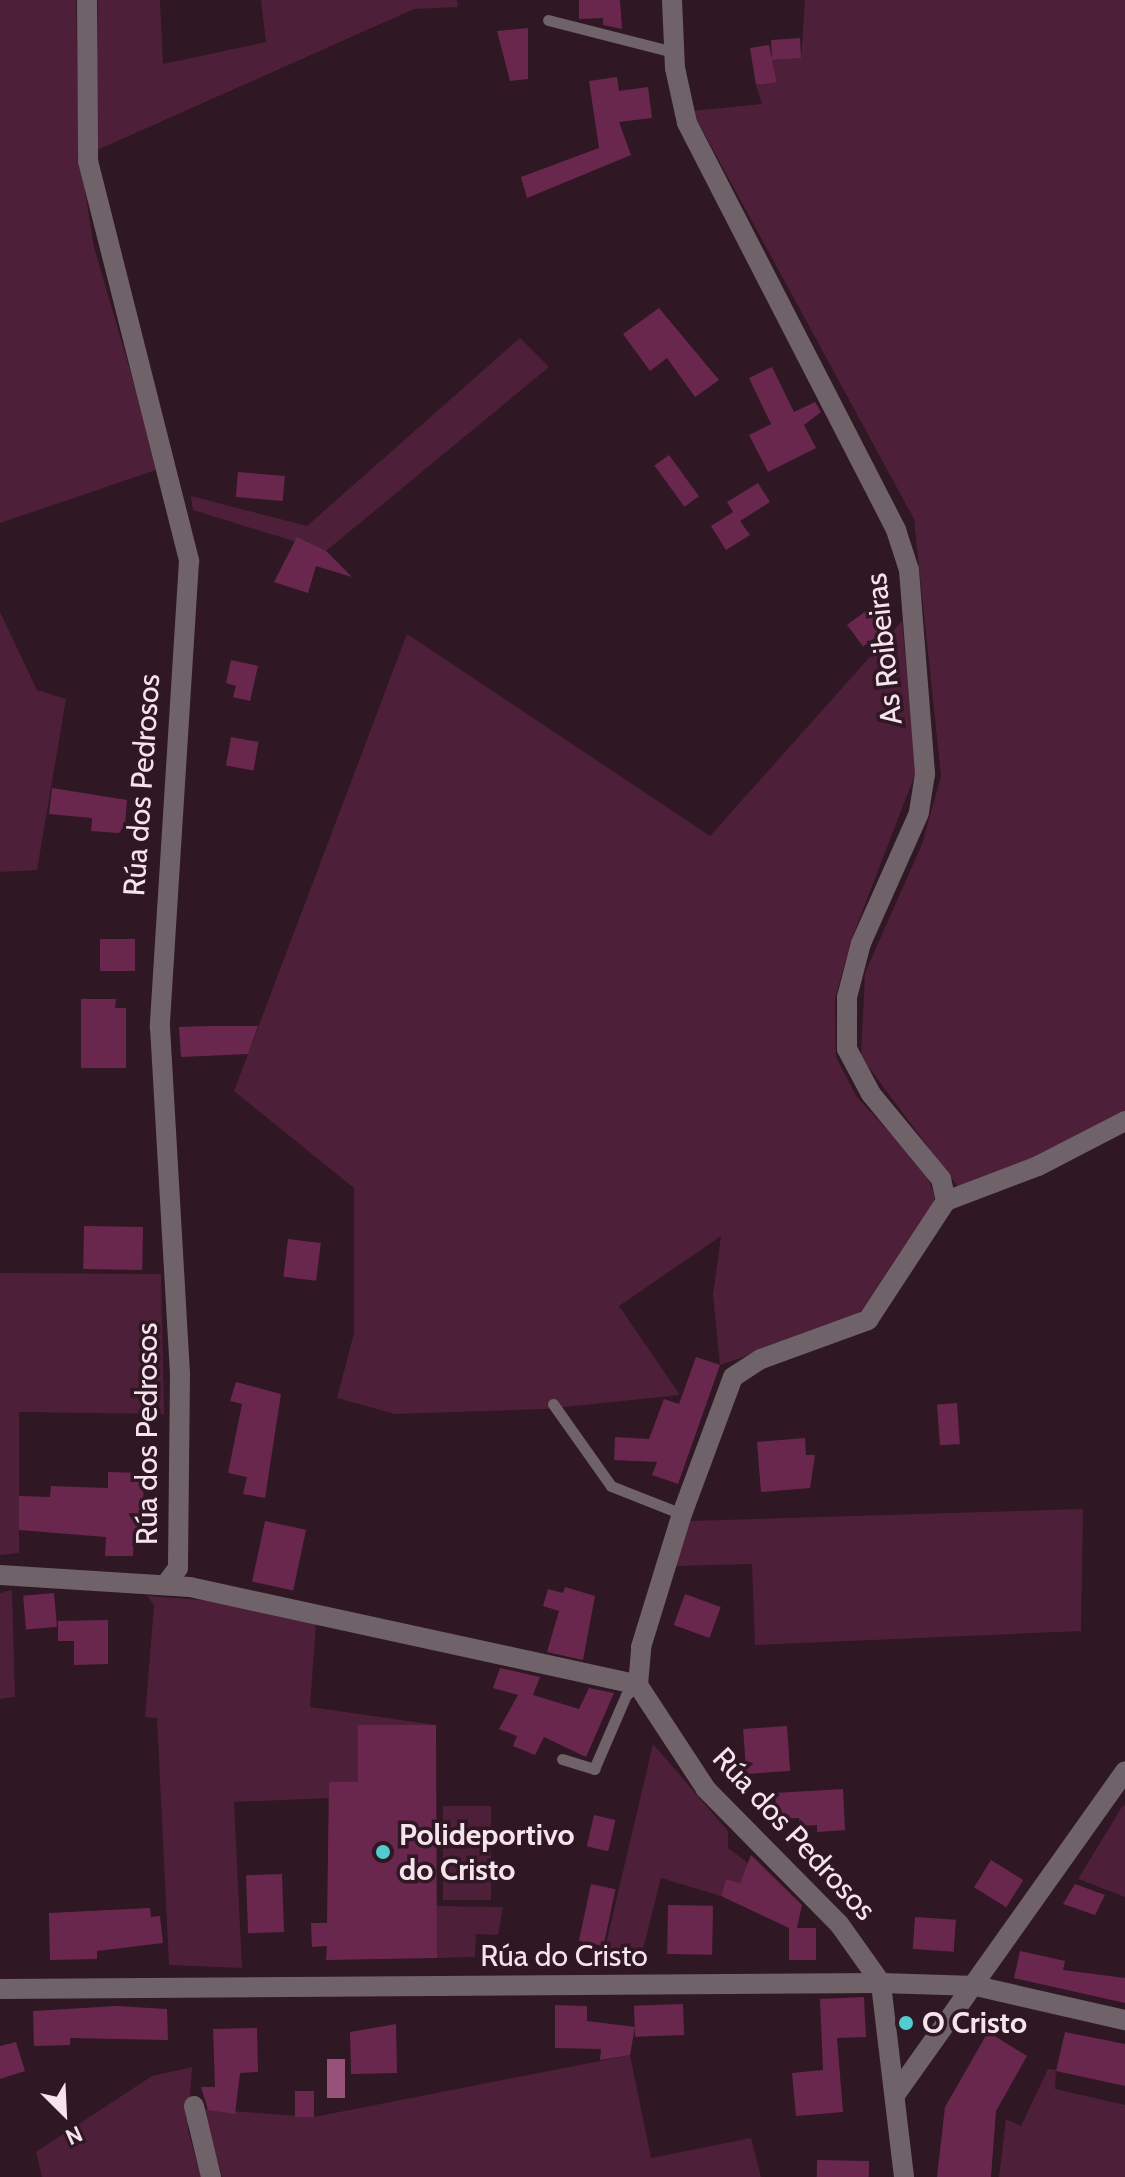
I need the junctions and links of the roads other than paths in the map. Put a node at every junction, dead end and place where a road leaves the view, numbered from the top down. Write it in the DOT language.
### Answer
graph roads {
  1 [pos="87,0"];
  2 [pos="672,0"];
  3 [pos="548,20"];
  4 [pos="674,52"];
  5 [pos="1125,1121"];
  6 [pos="946,1201"];
  7 [pos="553,1404"];
  8 [pos="682,1514"];
  9 [pos="0,1575"];
  10 [pos="166,1584"];
  11 [pos="638,1685"];
  12 [pos="562,1759"];
  13 [pos="1125,1771"];
  14 [pos="1119,1792"];
  15 [pos="881,1983"];
  16 [pos="976,1986"];
  17 [pos="0,1989"];
  18 [pos="1125,2020"];
  19 [pos="895,2095"];
  20 [pos="194,2106"];
  21 [pos="211,2177"];
  22 [pos="904,2177"];
  1 -- 10 [label="street, Rúa dos Pedrosos"];
  2 -- 4 [label="street, As Roibeiras"];
  3 -- 4 [label="lane"];
  4 -- 6 [label="street, As Roibeiras"];
  5 -- 6 [label="street"];
  6 -- 8 [label="street"];
  7 -- 8 [label="lane"];
  8 -- 11 [label="street"];
  9 -- 10 [label="street, Rúa dos Pedrosos"];
  10 -- 11 [label="street, Rúa dos Pedrosos"];
  11 -- 12 [label="lane"];
  11 -- 15 [label="street, Rúa dos Pedrosos"];
  13 -- 14 [label="street"];
  14 -- 16 [label="street"];
  15 -- 16 [label="street, Rúa do Cristo"];
  15 -- 17 [label="street, Rúa do Cristo"];
  15 -- 19 [label="street"];
  16 -- 18 [label="street, Rúa do Cristo"];
  16 -- 19 [label="street"];
  19 -- 22 [label="street"];
  20 -- 21 [label="street"];
}
